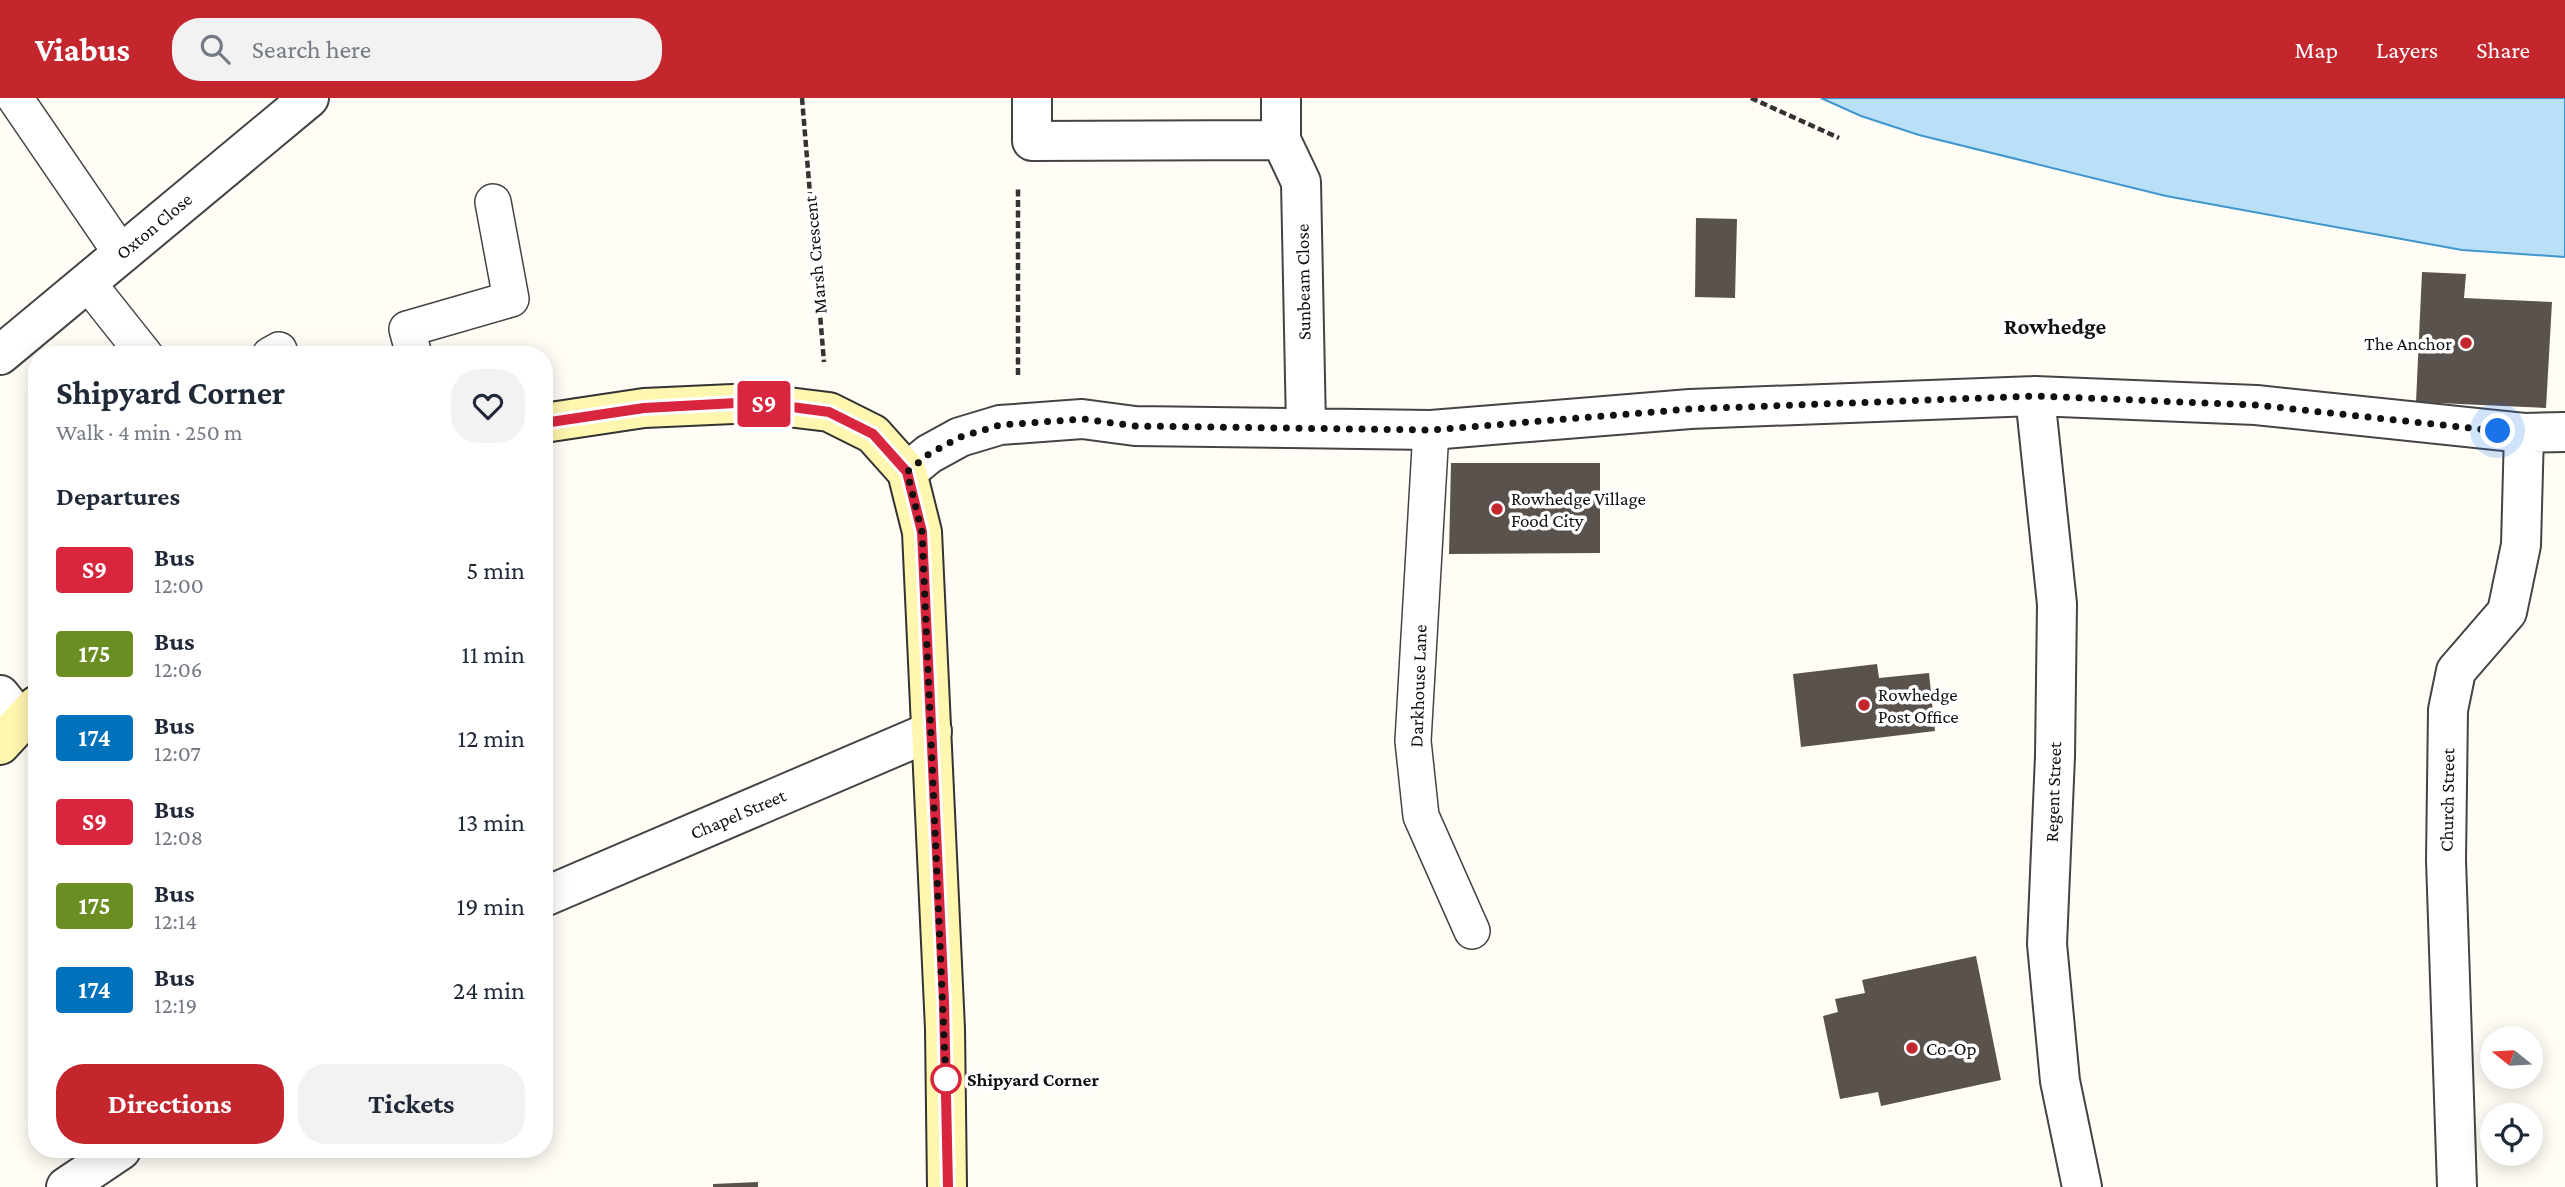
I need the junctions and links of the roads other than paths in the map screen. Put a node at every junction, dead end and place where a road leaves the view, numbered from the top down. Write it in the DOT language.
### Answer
graph roads {
  1 [pos="15,98"];
  2 [pos="1032,98"];
  3 [pos="1281,98"];
  4 [pos="301,101"];
  5 [pos="1281,140"];
  6 [pos="493,202"];
  7 [pos="121,253"];
  8 [pos="87,282"];
  9 [pos="138,346"];
  10 [pos="412,346"];
  11 [pos="0,355"];
  12 [pos="2035,396"];
  13 [pos="553,422"];
  14 [pos="1306,428"];
  15 [pos="1431,430"];
  16 [pos="2565,432"];
  17 [pos="2524,433"];
  18 [pos="907,472"];
  19 [pos="932,731"];
  20 [pos="553,893"];
  21 [pos="1472,931"];
  22 [pos="109,1158"];
  23 [pos="66,1187"];
  24 [pos="947,1187"];
  25 [pos="2082,1187"];
  26 [pos="2457,1187"];
  1 -- 7 [label="lane"];
  2 -- 5 [label="street"];
  3 -- 5 [label="street, Sunbeam Close"];
  4 -- 7 [label="street, Oxton Close"];
  5 -- 14 [label="street, Sunbeam Close"];
  6 -- 10 [label="lane"];
  7 -- 8 [label="street, Oxton Close"];
  8 -- 9 [label="lane"];
  8 -- 11 [label="street, Oxton Close"];
  12 -- 15 [label="street"];
  12 -- 17 [label="street"];
  12 -- 25 [label="street, Regent Street"];
  13 -- 18 [label="street"];
  14 -- 15 [label="street"];
  14 -- 18 [label="street"];
  15 -- 21 [label="lane, Darkhouse Lane"];
  16 -- 17 [label="street"];
  17 -- 26 [label="street, Church Street"];
  18 -- 19 [label="street"];
  19 -- 20 [label="street, Chapel Street"];
  19 -- 24 [label="street"];
  22 -- 23 [label="street"];
}
